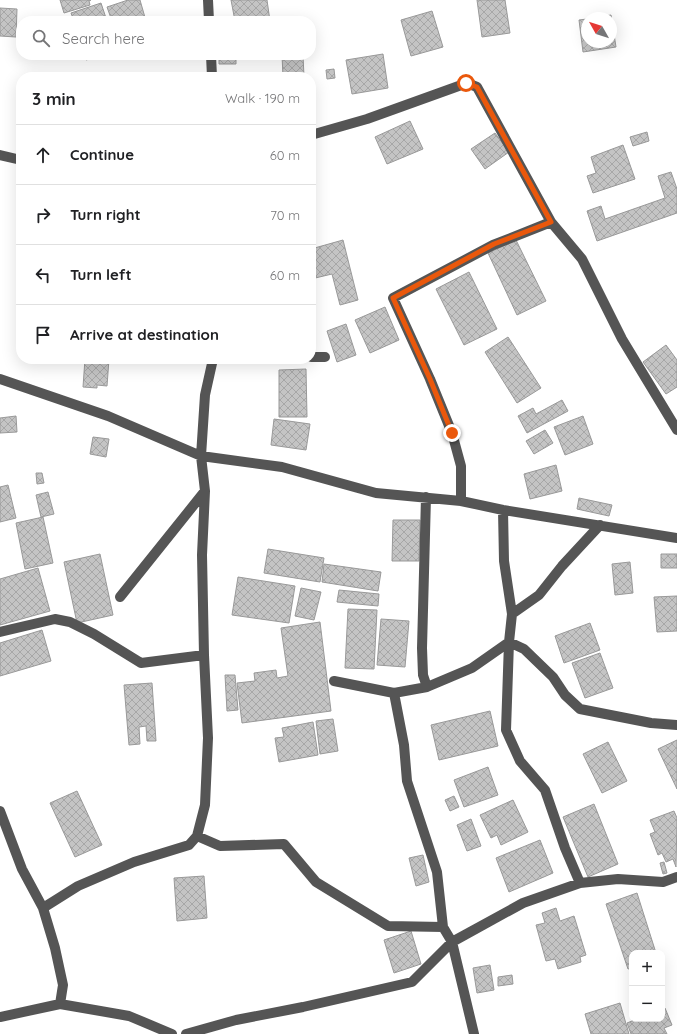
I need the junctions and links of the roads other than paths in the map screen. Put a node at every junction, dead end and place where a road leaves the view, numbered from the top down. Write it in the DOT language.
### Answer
graph roads {
  1 [pos="208,0"];
  2 [pos="209,16"];
  3 [pos="211,60"];
  4 [pos="212,72"];
  5 [pos="316,133"];
  6 [pos="0,155"];
  7 [pos="16,159"];
  8 [pos="551,222"];
  9 [pos="316,357"];
  10 [pos="325,357"];
  11 [pos="212,364"];
  12 [pos="0,379"];
  13 [pos="677,430"];
  14 [pos="201,456"];
  15 [pos="205,491"];
  16 [pos="426,497"];
  17 [pos="461,501"];
  18 [pos="503,510"];
  19 [pos="600,525"];
  20 [pos="677,538"];
  21 [pos="120,597"];
  22 [pos="512,614"];
  23 [pos="0,632"];
  24 [pos="509,642"];
  25 [pos="204,654"];
  26 [pos="334,681"];
  27 [pos="428,687"];
  28 [pos="394,693"];
  29 [pos="677,725"];
  30 [pos="0,811"];
  31 [pos="197,836"];
  32 [pos="677,877"];
  33 [pos="580,883"];
  34 [pos="43,908"];
  35 [pos="443,927"];
  36 [pos="452,942"];
  37 [pos="60,1004"];
  38 [pos="0,1018"];
  39 [pos="172,1034"];
  40 [pos="186,1034"];
  41 [pos="474,1034"];
  1 -- 2 [label="street"];
  3 -- 4 [label="street"];
  5 -- 8 [label="street"];
  6 -- 7 [label="street"];
  8 -- 13 [label="street"];
  8 -- 17 [label="street"];
  9 -- 10 [label="street"];
  11 -- 14 [label="street"];
  12 -- 14 [label="street"];
  14 -- 15 [label="street"];
  14 -- 16 [label="street"];
  15 -- 21 [label="street"];
  15 -- 25 [label="street"];
  16 -- 17 [label="street"];
  16 -- 27 [label="street"];
  17 -- 18 [label="street"];
  18 -- 19 [label="street"];
  18 -- 22 [label="street"];
  19 -- 20 [label="street"];
  19 -- 22 [label="street"];
  22 -- 24 [label="street"];
  23 -- 25 [label="street"];
  24 -- 27 [label="street"];
  24 -- 29 [label="street"];
  24 -- 33 [label="street"];
  25 -- 31 [label="street"];
  26 -- 28 [label="street"];
  27 -- 28 [label="street"];
  28 -- 35 [label="street"];
  30 -- 34 [label="street"];
  31 -- 34 [label="street"];
  31 -- 35 [label="street"];
  32 -- 33 [label="street"];
  33 -- 36 [label="street"];
  34 -- 37 [label="street"];
  35 -- 36 [label="street"];
  36 -- 40 [label="street"];
  36 -- 41 [label="street"];
  37 -- 38 [label="street"];
  37 -- 39 [label="street"];
}
